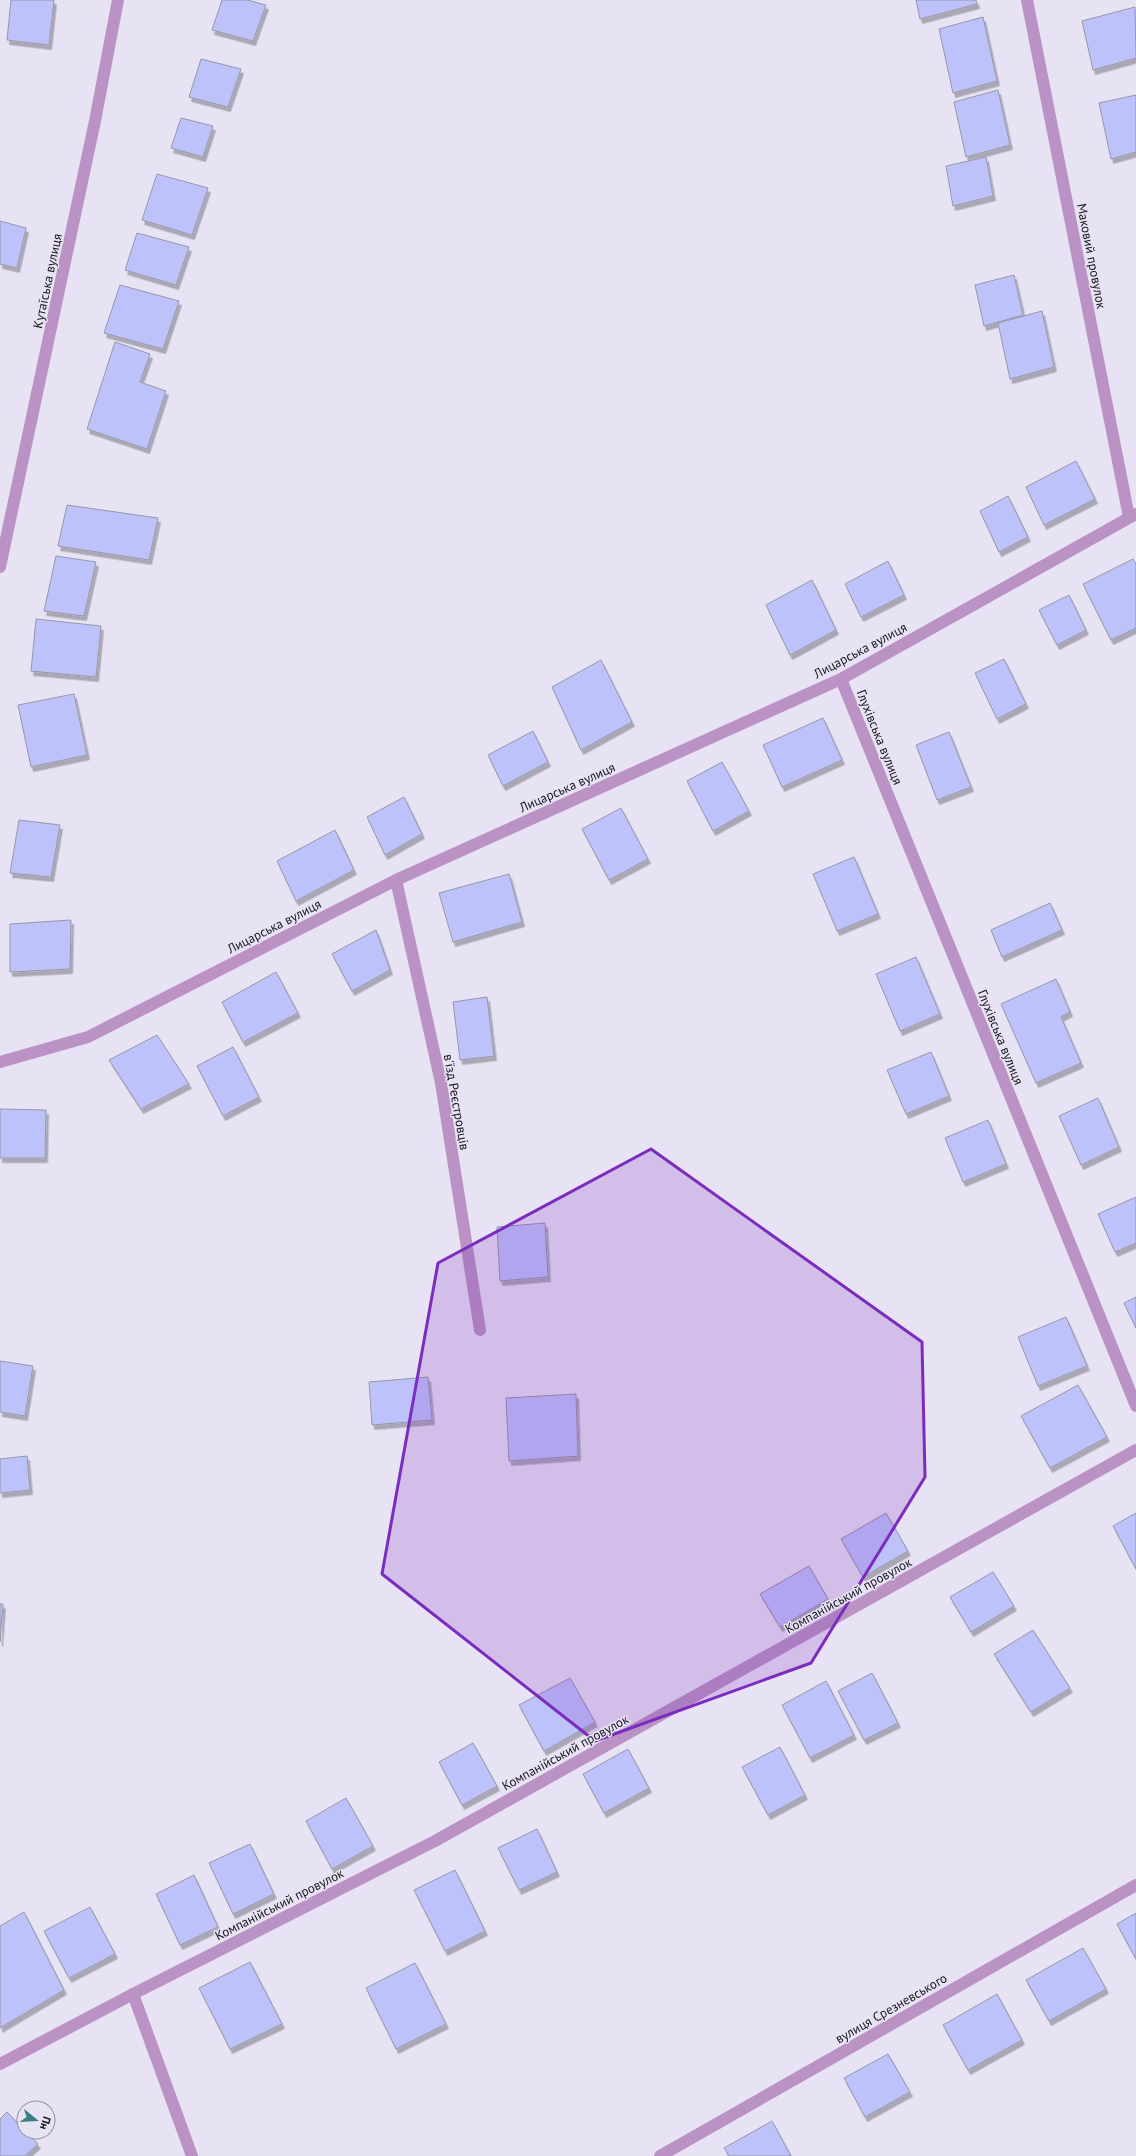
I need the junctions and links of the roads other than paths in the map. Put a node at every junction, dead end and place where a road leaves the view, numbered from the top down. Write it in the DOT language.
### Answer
graph roads {
  1 [pos="118,0"];
  2 [pos="1027,0"];
  3 [pos="1133,515"];
  4 [pos="0,567"];
  5 [pos="841,678"];
  6 [pos="396,880"];
  7 [pos="0,1062"];
  8 [pos="480,1330"];
  9 [pos="1136,1406"];
  10 [pos="1136,1450"];
  11 [pos="1136,1885"];
  12 [pos="133,1994"];
  13 [pos="0,2064"];
  14 [pos="192,2156"];
  15 [pos="660,2156"];
  1 -- 4 [label="street, Кутаїська вулиця"];
  2 -- 3 [label="street, Маковий провулок"];
  3 -- 5 [label="street, Лицарська вулиця"];
  5 -- 6 [label="street, Лицарська вулиця"];
  5 -- 9 [label="street, Глухівська вулиця"];
  6 -- 7 [label="street, Лицарська вулиця"];
  6 -- 8 [label="street, в'їзд Реєстровців"];
  10 -- 12 [label="street, Компанійський провулок"];
  11 -- 15 [label="street, вулиця Срезневського"];
  12 -- 13 [label="street, Компанійський провулок"];
  12 -- 14 [label="street"];
}
